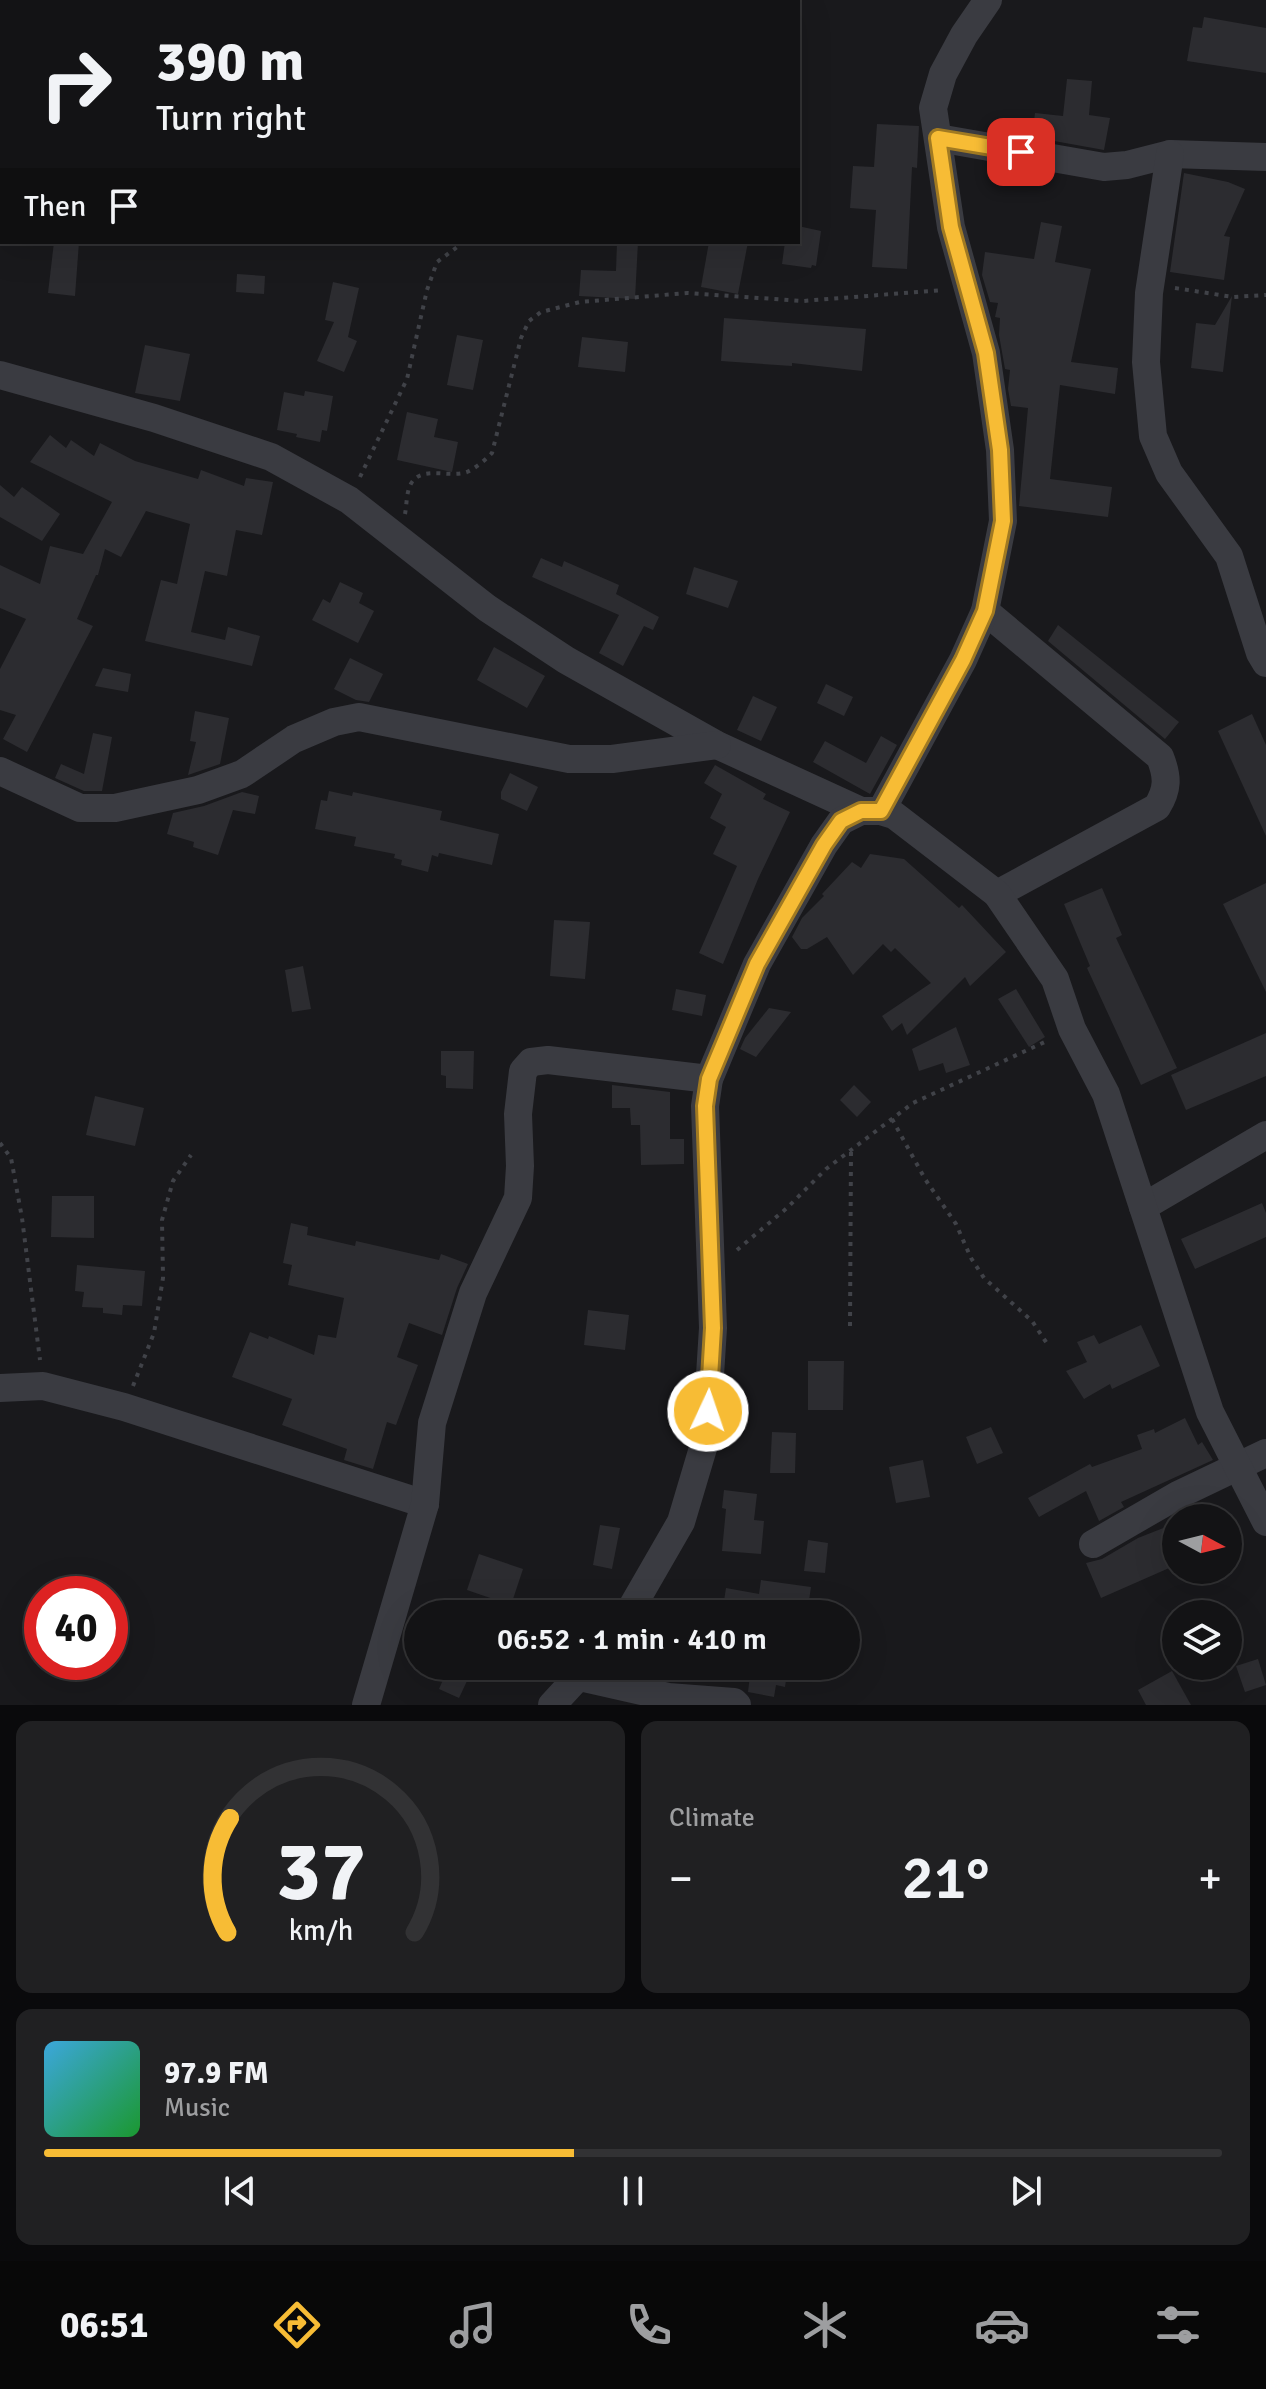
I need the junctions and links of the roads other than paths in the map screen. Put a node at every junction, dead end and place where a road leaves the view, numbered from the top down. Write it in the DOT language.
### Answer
graph roads {
  1 [pos="988,0"];
  2 [pos="938,138"];
  3 [pos="1170,154"];
  4 [pos="1266,157"];
  5 [pos="0,375"];
  6 [pos="985,611"];
  7 [pos="1266,663"];
  8 [pos="717,745"];
  9 [pos="0,771"];
  10 [pos="871,811"];
  11 [pos="997,894"];
  12 [pos="709,1079"];
  13 [pos="1266,1135"];
  14 [pos="1143,1207"];
  15 [pos="0,1388"];
  16 [pos="1266,1453"];
  17 [pos="1237,1468"];
  18 [pos="425,1504"];
  19 [pos="1266,1522"];
  20 [pos="1093,1544"];
  21 [pos="636,1600"];
  22 [pos="576,1680"];
  23 [pos="613,1680"];
  24 [pos="366,1705"];
  25 [pos="552,1705"];
  26 [pos="737,1705"];
  1 -- 2 [label="street"];
  2 -- 3 [label="street"];
  2 -- 6 [label="street"];
  3 -- 4 [label="street"];
  3 -- 7 [label="street"];
  5 -- 8 [label="street"];
  6 -- 10 [label="street"];
  6 -- 11 [label="street"];
  8 -- 9 [label="street"];
  8 -- 10 [label="street"];
  10 -- 11 [label="street"];
  10 -- 12 [label="street"];
  11 -- 14 [label="street"];
  12 -- 18 [label="street"];
  12 -- 21 [label="street"];
  13 -- 14 [label="street"];
  14 -- 17 [label="street"];
  15 -- 18 [label="street"];
  16 -- 17 [label="street"];
  17 -- 19 [label="street"];
  17 -- 20 [label="street"];
  18 -- 24 [label="street"];
  22 -- 25 [label="street"];
  23 -- 26 [label="street"];
}
